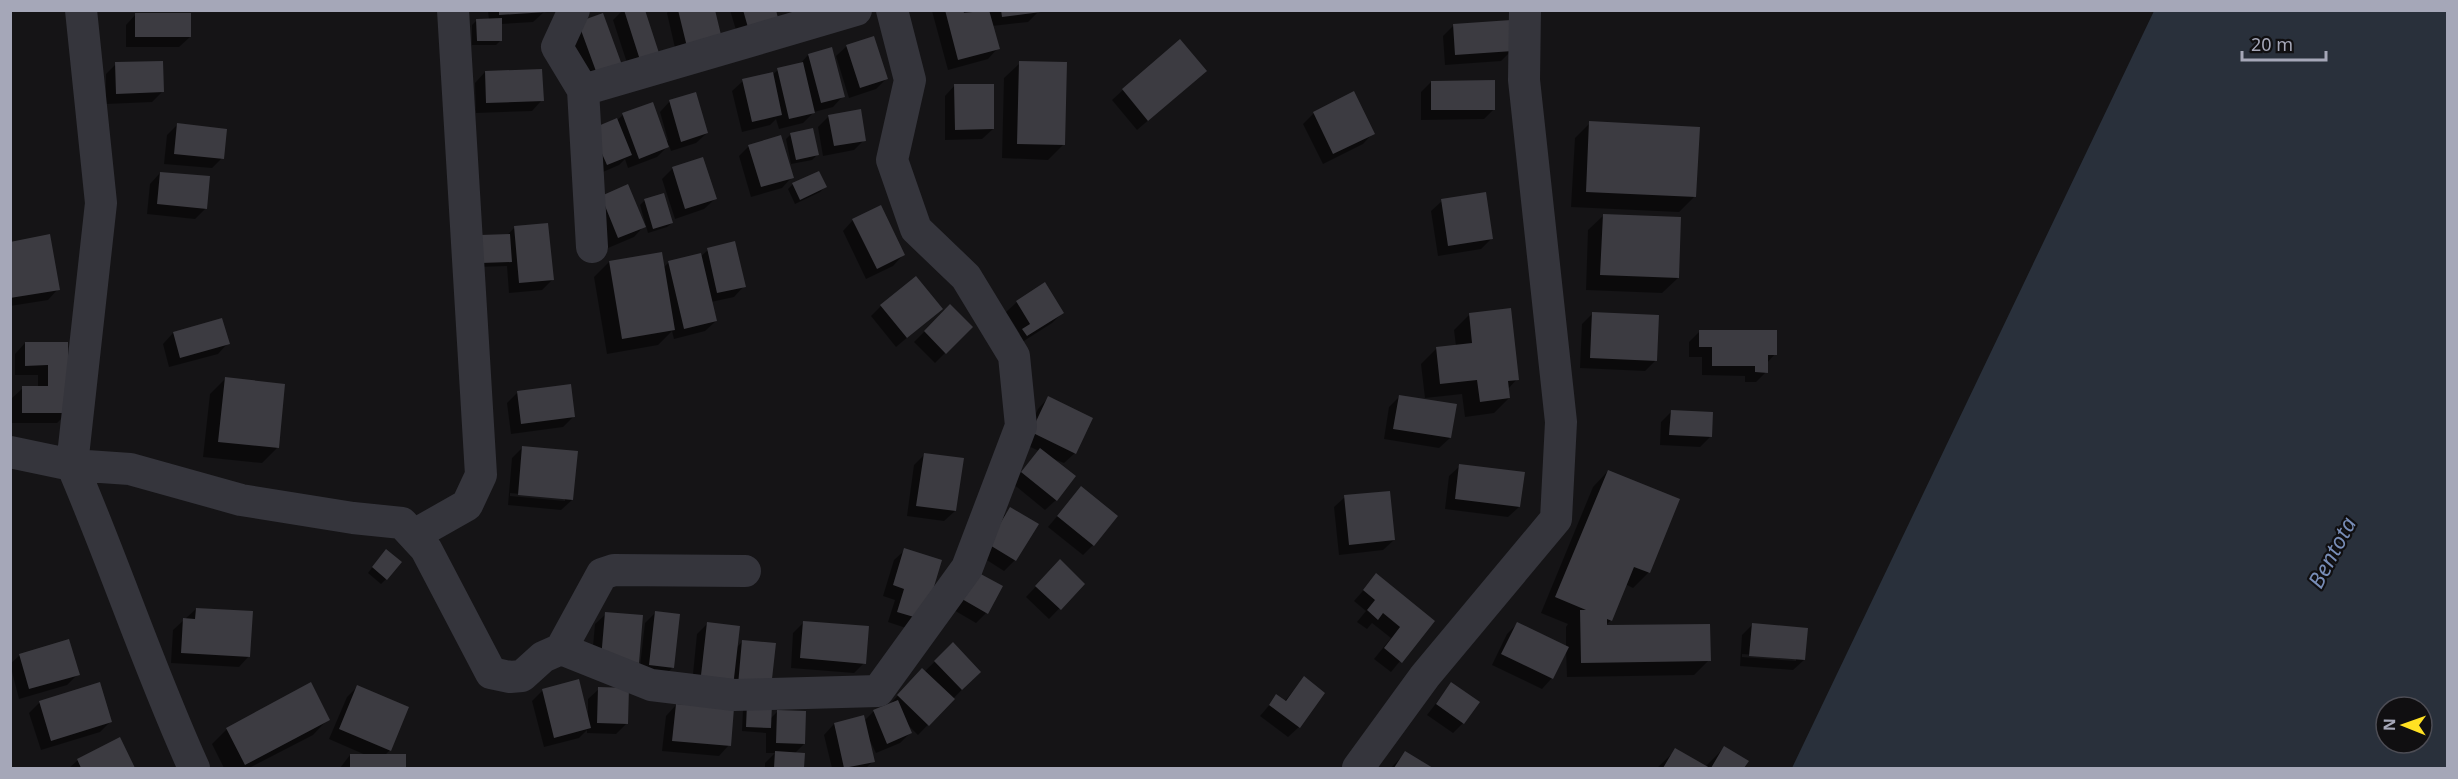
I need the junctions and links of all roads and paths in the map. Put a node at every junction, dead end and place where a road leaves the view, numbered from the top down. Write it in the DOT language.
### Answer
graph roads {
  1 [pos="81,10"];
  2 [pos="453,10"];
  3 [pos="574,10"];
  4 [pos="856,10"];
  5 [pos="892,10"];
  6 [pos="1525,10"];
  7 [pos="583,90"];
  8 [pos="592,247"];
  9 [pos="10,452"];
  10 [pos="72,465"];
  11 [pos="414,536"];
  12 [pos="745,571"];
  13 [pos="561,650"];
  14 [pos="194,768"];
  15 [pos="1358,768"];
  1 -- 10 [label="street"];
  2 -- 11 [label="street"];
  3 -- 7 [label="street"];
  4 -- 7 [label="street"];
  5 -- 13 [label="street"];
  6 -- 15 [label="street"];
  7 -- 8 [label="street"];
  9 -- 10 [label="street"];
  10 -- 11 [label="street"];
  10 -- 14 [label="street"];
  11 -- 13 [label="street"];
  12 -- 13 [label="street"];
}
